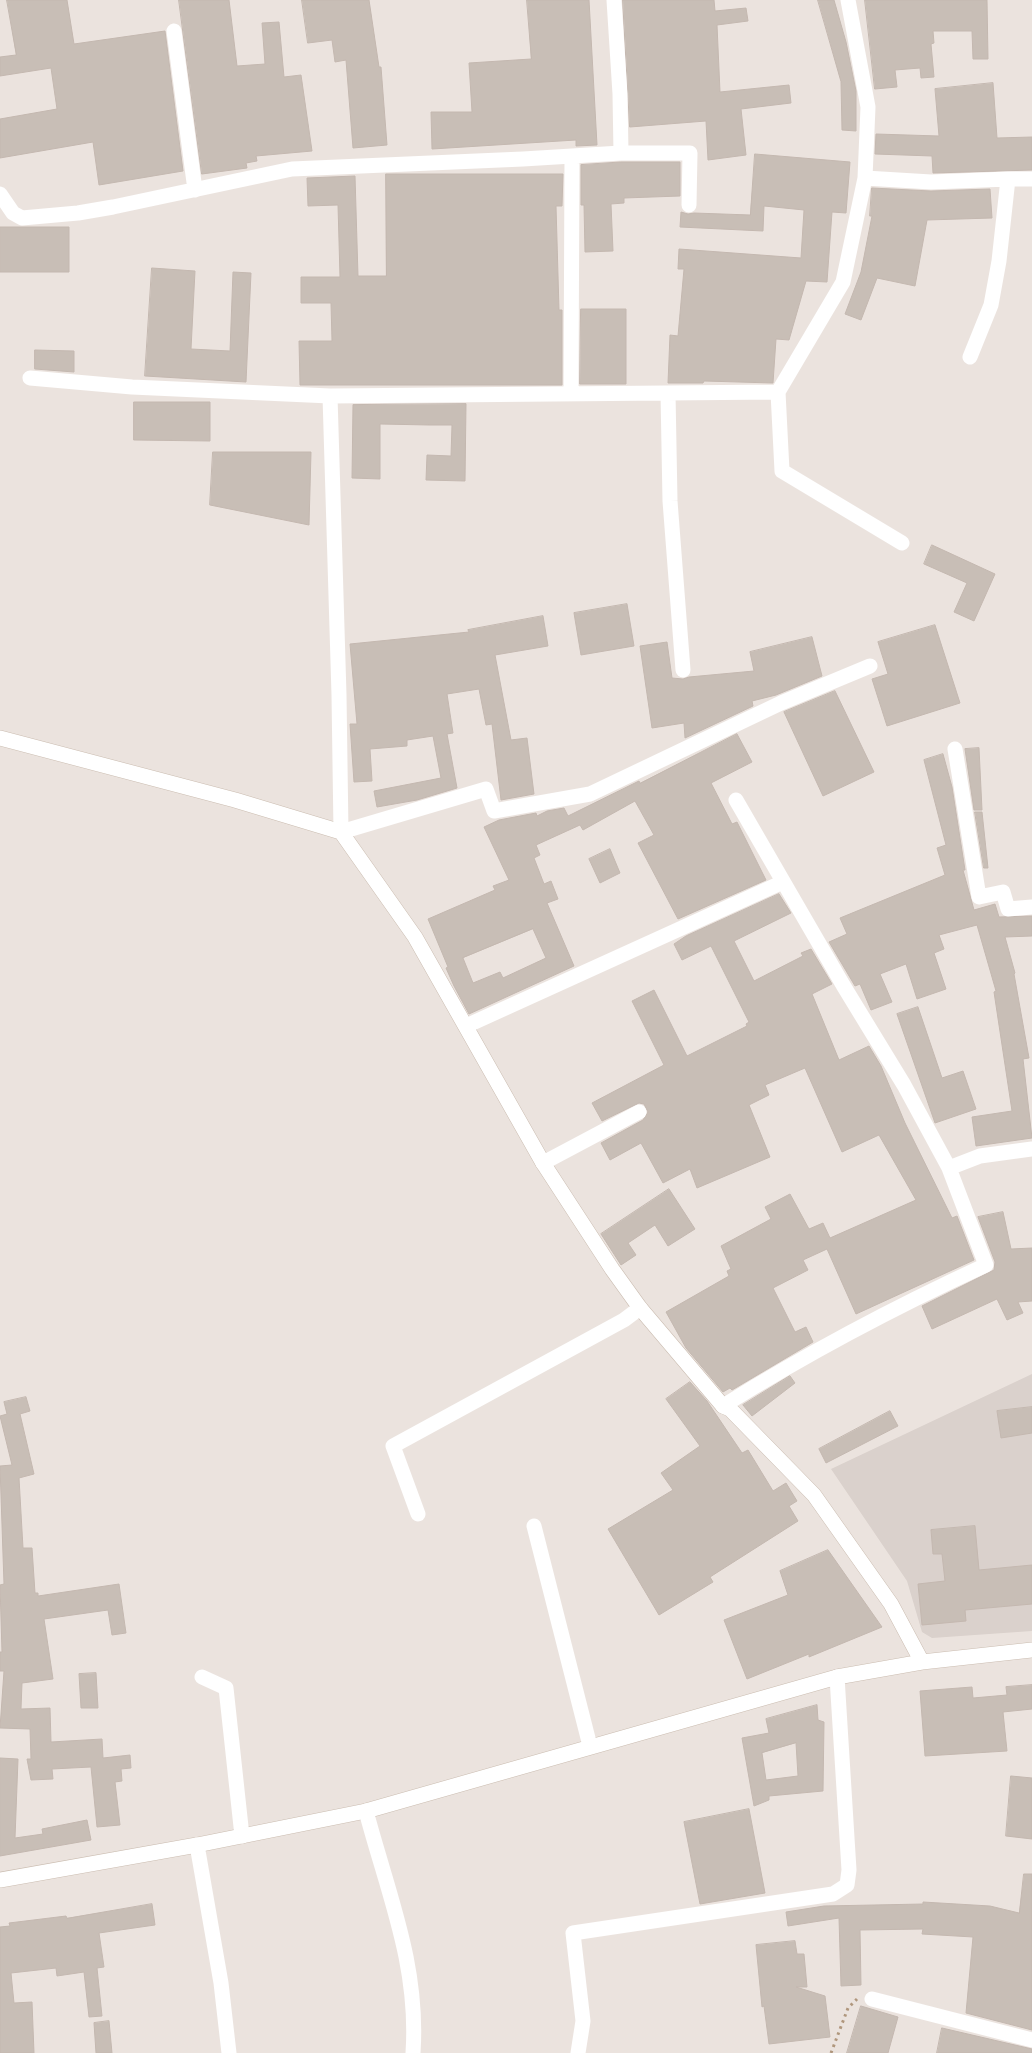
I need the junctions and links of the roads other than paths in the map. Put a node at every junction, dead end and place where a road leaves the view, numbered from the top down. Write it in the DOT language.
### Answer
graph roads {
  1 [pos="614,0"];
  2 [pos="848,0"];
  3 [pos="174,32"];
  4 [pos="621,152"];
  5 [pos="572,156"];
  6 [pos="865,178"];
  7 [pos="1008,179"];
  8 [pos="1032,179"];
  9 [pos="195,190"];
  10 [pos="0,194"];
  11 [pos="689,205"];
  12 [pos="970,357"];
  13 [pos="30,378"];
  14 [pos="778,392"];
  15 [pos="668,393"];
  16 [pos="571,394"];
  17 [pos="330,396"];
  18 [pos="902,544"];
  19 [pos="870,666"];
  20 [pos="683,670"];
  21 [pos="0,738"];
  22 [pos="955,749"];
  23 [pos="736,800"];
  24 [pos="340,832"];
  25 [pos="783,882"];
  26 [pos="1032,908"];
  27 [pos="466,1026"];
  28 [pos="639,1112"];
  29 [pos="1032,1149"];
  30 [pos="543,1163"];
  31 [pos="949,1168"];
  32 [pos="640,1308"];
  33 [pos="723,1406"];
  34 [pos="418,1514"];
  35 [pos="534,1526"];
  36 [pos="1032,1650"];
  37 [pos="922,1662"];
  38 [pos="202,1677"];
  39 [pos="837,1677"];
  40 [pos="590,1746"];
  41 [pos="366,1811"];
  42 [pos="242,1836"];
  43 [pos="197,1845"];
  44 [pos="0,1880"];
  45 [pos="872,1999"];
  46 [pos="1032,2040"];
  47 [pos="228,2053"];
  48 [pos="413,2053"];
  49 [pos="578,2053"];
  1 -- 4 [label="street"];
  2 -- 6 [label="street"];
  3 -- 9 [label="street"];
  4 -- 5 [label="street"];
  4 -- 11 [label="street"];
  5 -- 9 [label="street"];
  5 -- 16 [label="street"];
  6 -- 7 [label="street"];
  6 -- 14 [label="street"];
  7 -- 8 [label="street"];
  7 -- 12 [label="street"];
  9 -- 10 [label="street"];
  13 -- 17 [label="street"];
  14 -- 15 [label="street"];
  14 -- 18 [label="street"];
  15 -- 16 [label="street"];
  15 -- 20 [label="street"];
  16 -- 17 [label="street"];
  17 -- 24 [label="street"];
  19 -- 24 [label="street"];
  21 -- 24 [label="street"];
  22 -- 26 [label="street"];
  23 -- 25 [label="street"];
  24 -- 27 [label="street"];
  25 -- 27 [label="street"];
  25 -- 31 [label="street"];
  27 -- 30 [label="street"];
  28 -- 30 [label="street"];
  29 -- 31 [label="street"];
  30 -- 32 [label="street"];
  31 -- 33 [label="street"];
  32 -- 33 [label="street"];
  32 -- 34 [label="street"];
  33 -- 37 [label="street"];
  35 -- 40 [label="street"];
  36 -- 37 [label="street"];
  37 -- 39 [label="street"];
  38 -- 42 [label="street"];
  39 -- 40 [label="street"];
  39 -- 49 [label="street"];
  40 -- 41 [label="street"];
  41 -- 42 [label="street"];
  41 -- 48 [label="street"];
  42 -- 43 [label="street"];
  43 -- 44 [label="street"];
  43 -- 47 [label="street"];
  45 -- 46 [label="street"];
}
